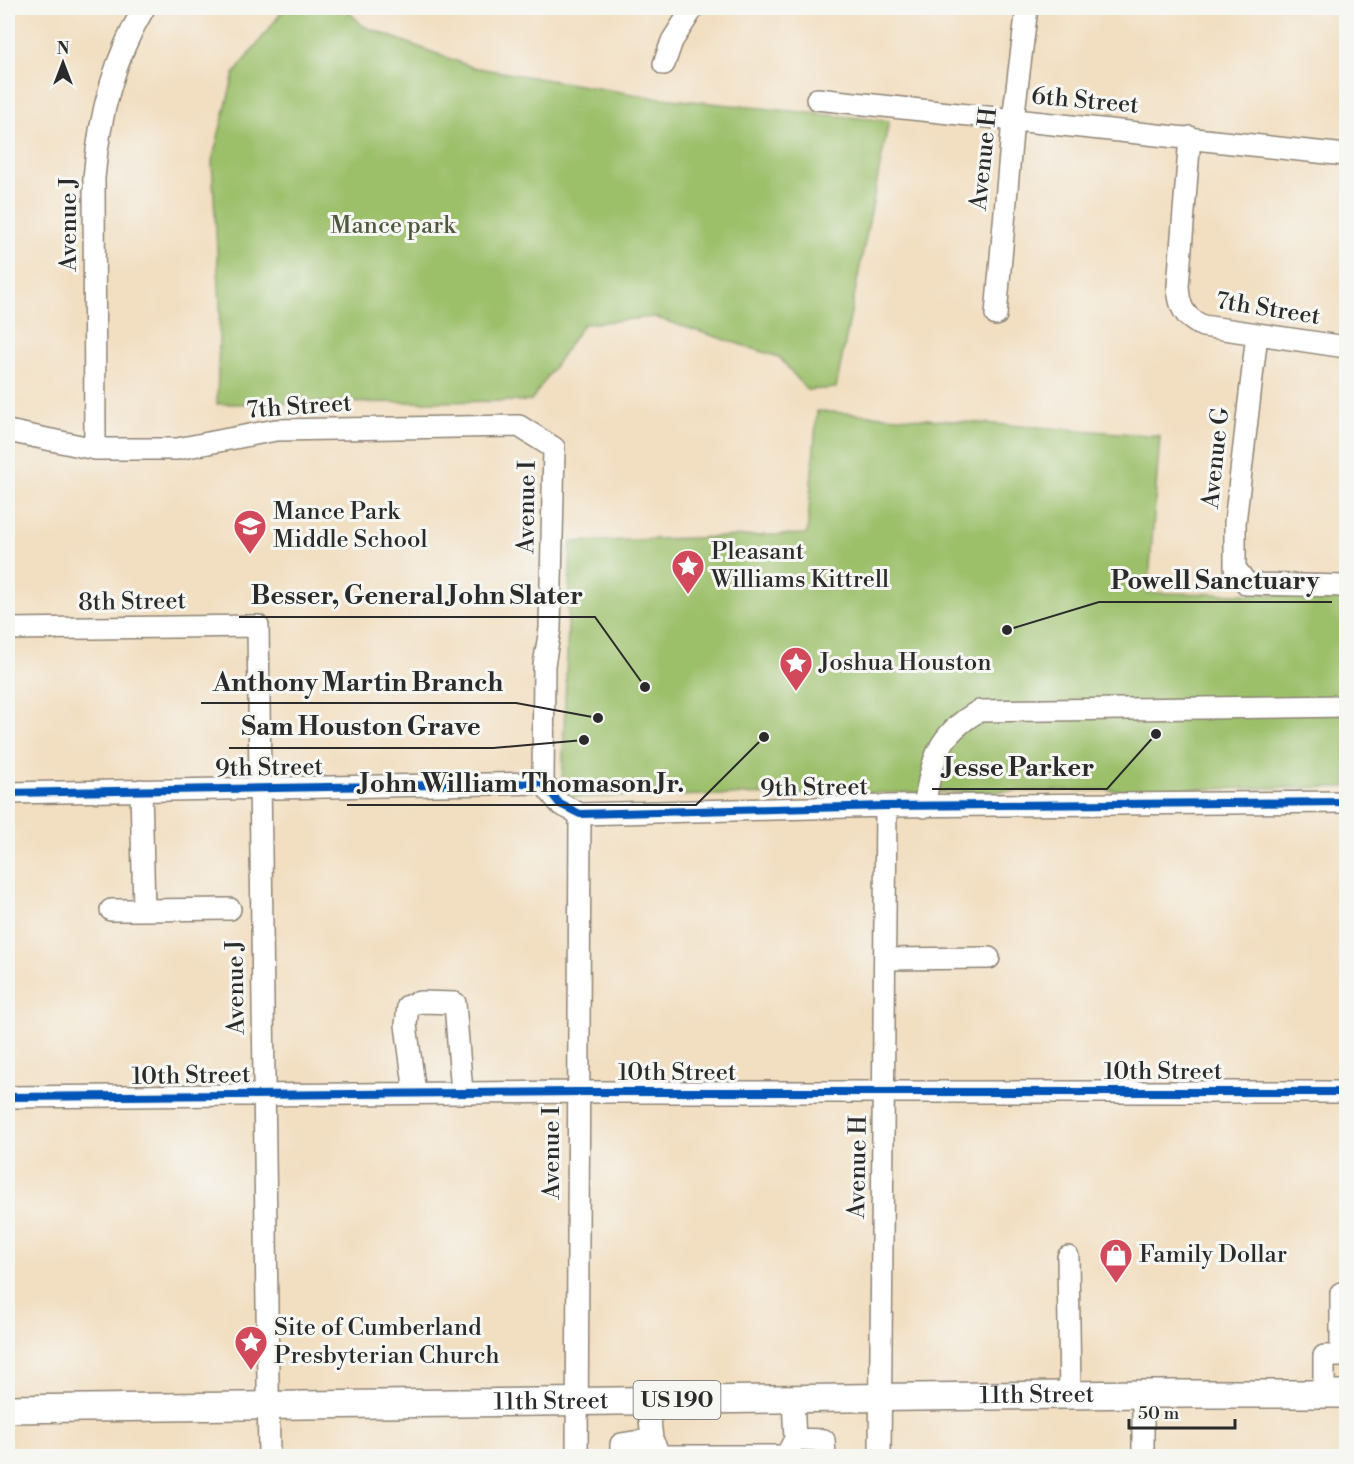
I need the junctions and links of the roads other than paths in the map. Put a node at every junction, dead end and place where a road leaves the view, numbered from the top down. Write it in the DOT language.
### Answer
graph roads {
  1 [pos="144,8"];
  2 [pos="693,8"];
  3 [pos="1027,8"];
  4 [pos="664,64"];
  5 [pos="818,99"];
  6 [pos="1013,120"];
  7 [pos="1190,137"];
  8 [pos="1347,155"];
  9 [pos="996,315"];
  10 [pos="1257,334"];
  11 [pos="1347,347"];
  12 [pos="8,431"];
  13 [pos="554,448"];
  14 [pos="95,450"];
  15 [pos="1347,586"];
  16 [pos="258,626"];
  17 [pos="8,629"];
  18 [pos="1347,706"];
  19 [pos="543,783"];
  20 [pos="259,787"];
  21 [pos="141,790"];
  22 [pos="8,793"];
  23 [pos="1347,802"];
  24 [pos="886,806"];
  25 [pos="924,807"];
  26 [pos="580,814"];
  27 [pos="230,909"];
  28 [pos="111,910"];
  29 [pos="144,910"];
  30 [pos="989,958"];
  31 [pos="885,959"];
  32 [pos="884,1091"];
  33 [pos="578,1092"];
  34 [pos="1347,1092"];
  35 [pos="415,1093"];
  36 [pos="462,1093"];
  37 [pos="263,1094"];
  38 [pos="8,1097"];
  39 [pos="1068,1257"];
  40 [pos="1344,1316"];
  41 [pos="1344,1355"];
  42 [pos="1143,1394"];
  43 [pos="1335,1394"];
  44 [pos="1070,1396"];
  45 [pos="880,1399"];
  46 [pos="793,1400"];
  47 [pos="577,1401"];
  48 [pos="648,1401"];
  49 [pos="268,1404"];
  50 [pos="8,1409"];
  51 [pos="652,1439"];
  52 [pos="795,1439"];
  53 [pos="268,1456"];
  54 [pos="577,1456"];
  55 [pos="621,1456"];
  56 [pos="825,1456"];
  57 [pos="880,1456"];
  58 [pos="1143,1456"];
  1 -- 14 [label="street, Avenue J"];
  2 -- 4 [label="street"];
  3 -- 6 [label="street, Avenue H"];
  5 -- 6 [label="street, 6th Street"];
  6 -- 7 [label="street, 6th Street"];
  6 -- 9 [label="street, Avenue H"];
  7 -- 8 [label="street, 6th Street"];
  7 -- 10 [label="street, 7th Street"];
  10 -- 11 [label="street, 7th Street"];
  10 -- 15 [label="street, Avenue G"];
  12 -- 14 [label="street, 7th Street"];
  13 -- 14 [label="street, 7th Street"];
  13 -- 19 [label="street, Avenue I"];
  16 -- 17 [label="street, 8th Street"];
  16 -- 20 [label="street, Avenue J"];
  18 -- 25 [label="street"];
  19 -- 20 [label="street, 9th Street"];
  19 -- 26 [label="street"];
  20 -- 21 [label="street, 9th Street"];
  20 -- 37 [label="street, Avenue J"];
  21 -- 22 [label="street, 9th Street"];
  21 -- 29 [label="street"];
  23 -- 25 [label="street, 9th Street"];
  24 -- 25 [label="street, 9th Street"];
  24 -- 26 [label="street, 9th Street"];
  24 -- 31 [label="street, Avenue H"];
  26 -- 33 [label="street, Avenue I"];
  27 -- 29 [label="street"];
  28 -- 29 [label="street"];
  30 -- 31 [label="street"];
  31 -- 32 [label="street, Avenue H"];
  32 -- 33 [label="street, 10th Street"];
  32 -- 34 [label="street, 10th Street"];
  32 -- 45 [label="street, Avenue H"];
  33 -- 36 [label="street, 10th Street"];
  33 -- 47 [label="street, Avenue I"];
  35 -- 36 [label="street, 10th Street"];
  35 -- 36 [label="street"];
  35 -- 37 [label="street, 10th Street"];
  37 -- 38 [label="street, 10th Street"];
  37 -- 49 [label="street, Avenue J"];
  39 -- 44 [label="street"];
  40 -- 41 [label="street"];
  41 -- 43 [label="street"];
  42 -- 43 [label="main road, 11th Street / US 190"];
  42 -- 44 [label="main road, 11th Street / US 190"];
  42 -- 58 [label="street"];
  44 -- 45 [label="main road, 11th Street / US 190"];
  45 -- 46 [label="main road, 11th Street / US 190"];
  45 -- 57 [label="street, Avenue H"];
  46 -- 48 [label="main road, 11th Street / US 190"];
  46 -- 52 [label="street"];
  47 -- 48 [label="main road, 11th Street / US 190"];
  47 -- 49 [label="main road, 11th Street / US 190"];
  47 -- 54 [label="street, Avenue I"];
  48 -- 51 [label="street"];
  49 -- 50 [label="main road, 11th Street / US 190"];
  49 -- 53 [label="street, Avenue J"];
  51 -- 52 [label="street"];
  51 -- 55 [label="street"];
  52 -- 56 [label="street"];
}
